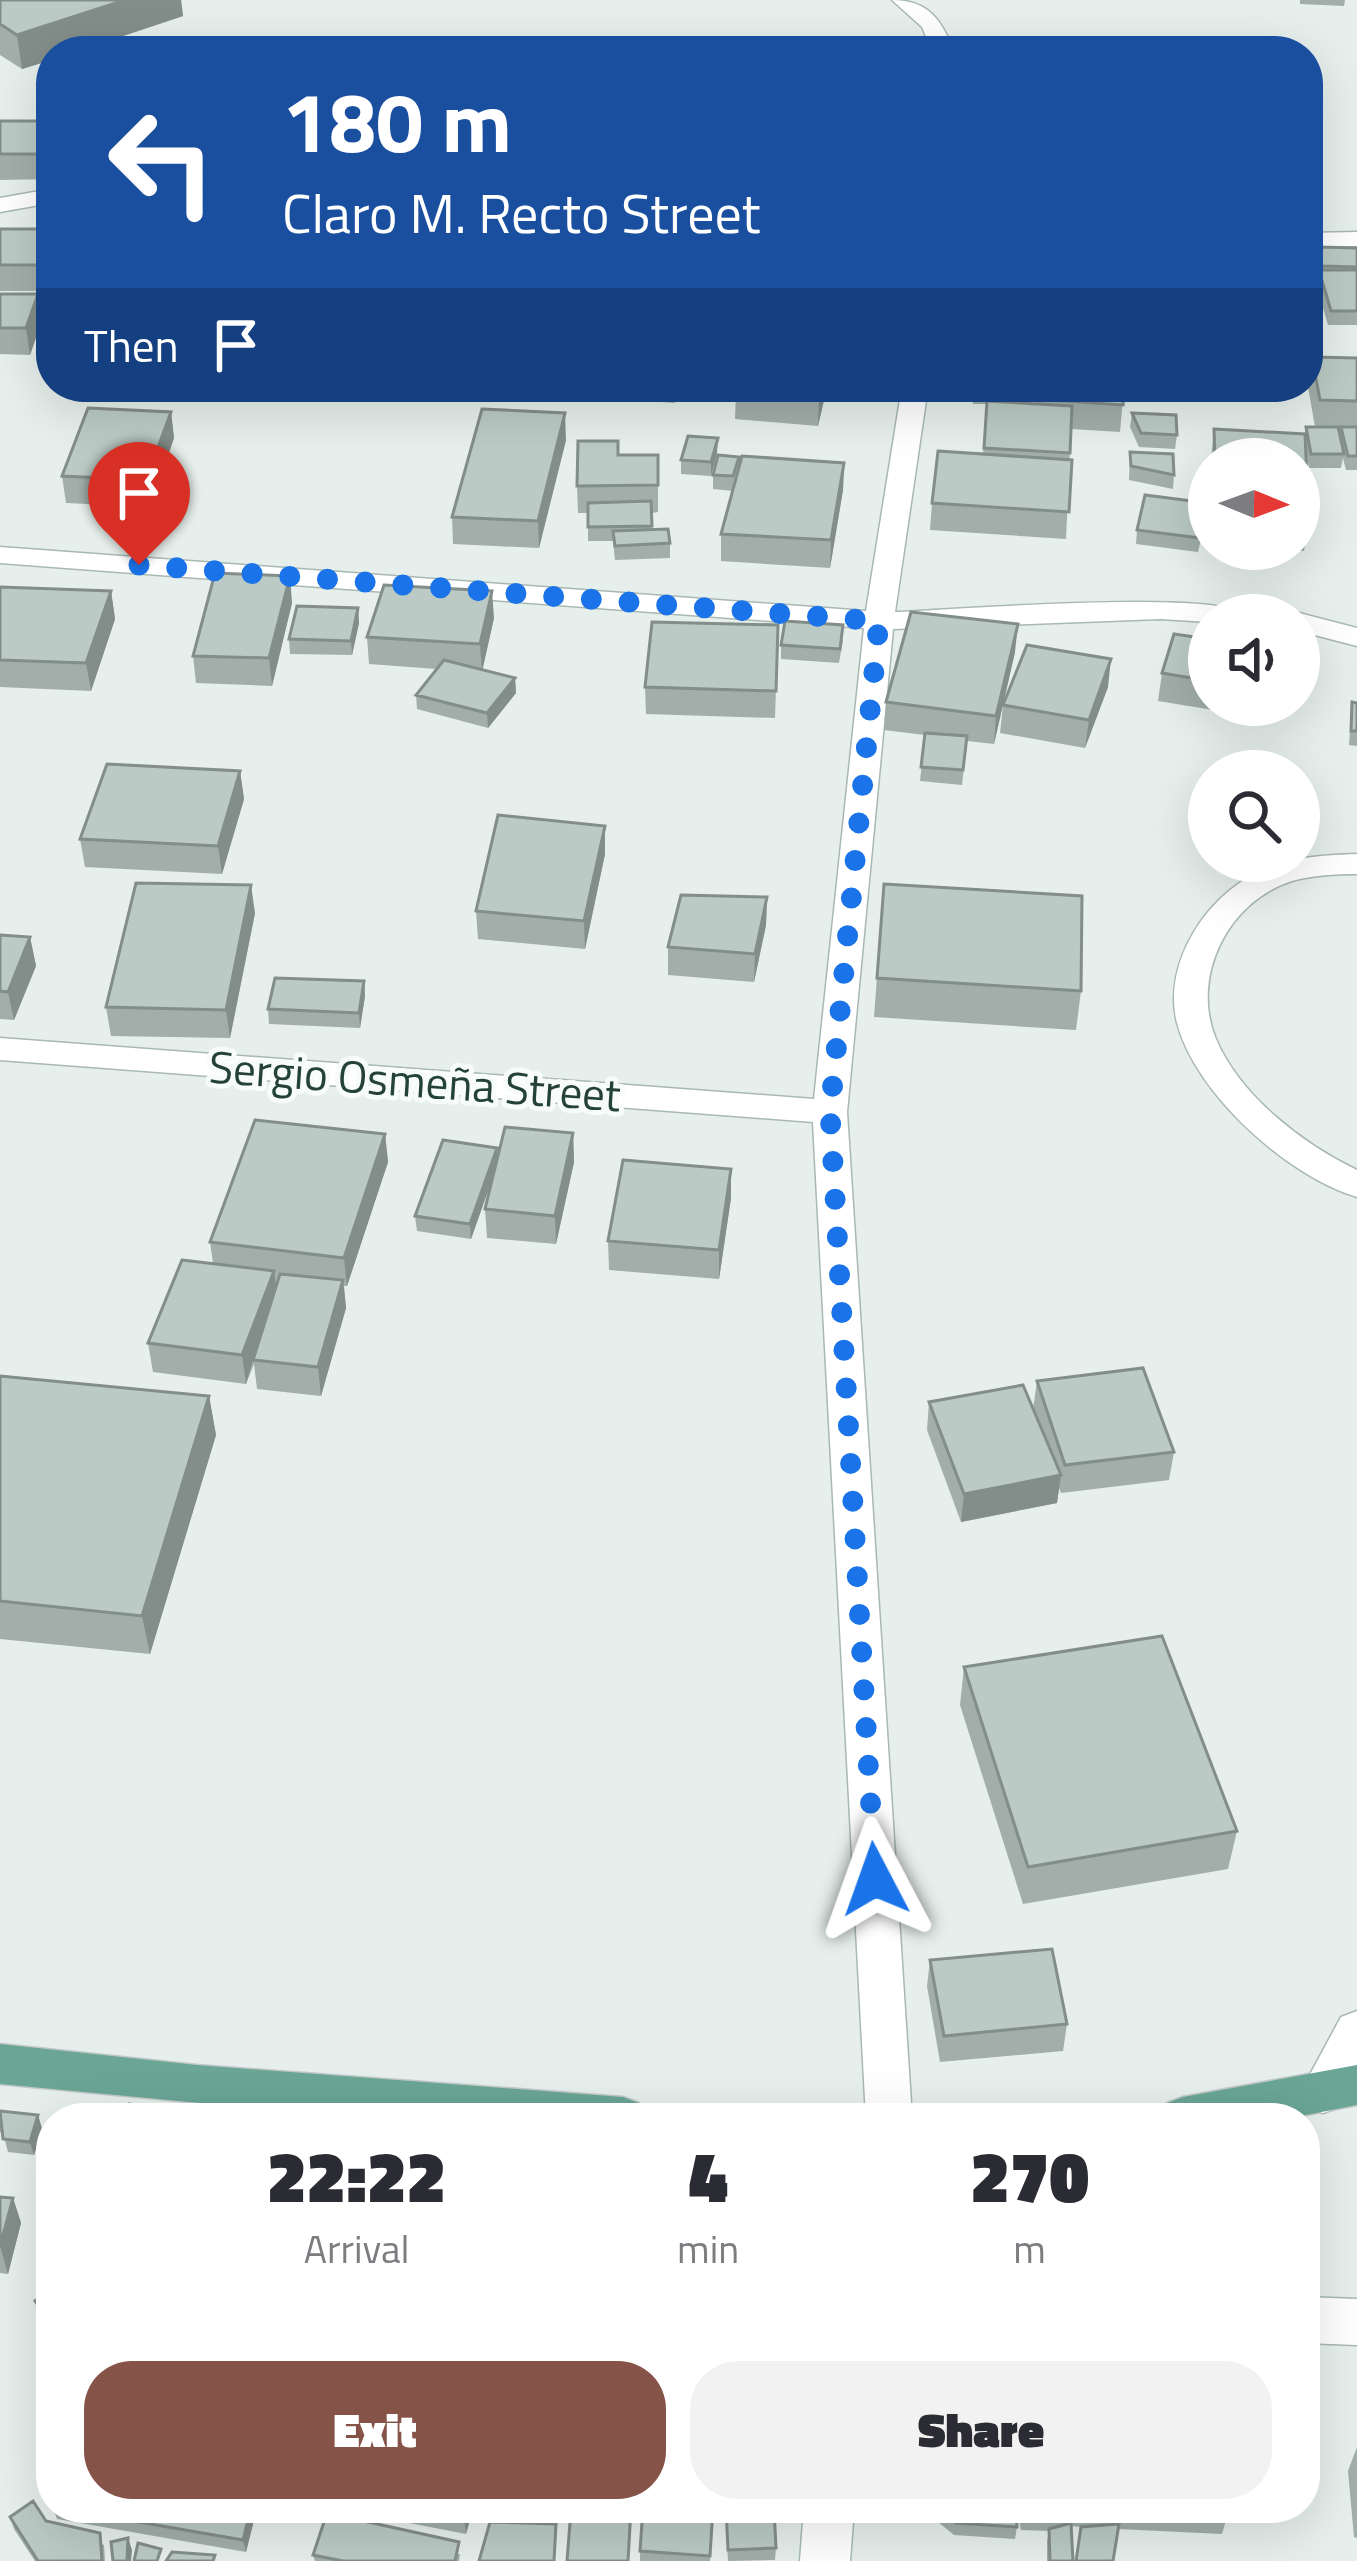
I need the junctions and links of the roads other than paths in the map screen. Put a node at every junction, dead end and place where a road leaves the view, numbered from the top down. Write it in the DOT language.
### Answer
graph roads {
  1 [pos="903,0"];
  2 [pos="937,36"];
  3 [pos="36,199"];
  4 [pos="0,205"];
  5 [pos="1357,239"];
  6 [pos="1323,240"];
  7 [pos="913,402"];
  8 [pos="0,555"];
  9 [pos="1188,612"];
  10 [pos="879,621"];
  11 [pos="1320,628"];
  12 [pos="1357,638"];
  13 [pos="1357,864"];
  14 [pos="0,1048"];
  15 [pos="830,1112"];
  16 [pos="1357,1185"];
  17 [pos="1357,2031"];
  18 [pos="0,2063"];
  19 [pos="1340,2089"];
  20 [pos="429,2103"];
  21 [pos="888,2103"];
  22 [pos="1264,2103"];
  23 [pos="1320,2321"];
  24 [pos="1357,2322"];
  25 [pos="828,2523"];
  26 [pos="825,2561"];
  1 -- 2 [label="street"];
  3 -- 4 [label="street"];
  5 -- 6 [label="street"];
  7 -- 10 [label="street"];
  8 -- 10 [label="street"];
  9 -- 10 [label="street"];
  10 -- 15 [label="street"];
  11 -- 12 [label="street"];
  13 -- 16 [label="street"];
  14 -- 15 [label="street, Sergio Osmeña Street"];
  15 -- 21 [label="street"];
  17 -- 19 [label="street"];
  18 -- 20 [label="main road"];
  19 -- 22 [label="main road"];
  23 -- 24 [label="street"];
  25 -- 26 [label="street"];
}
